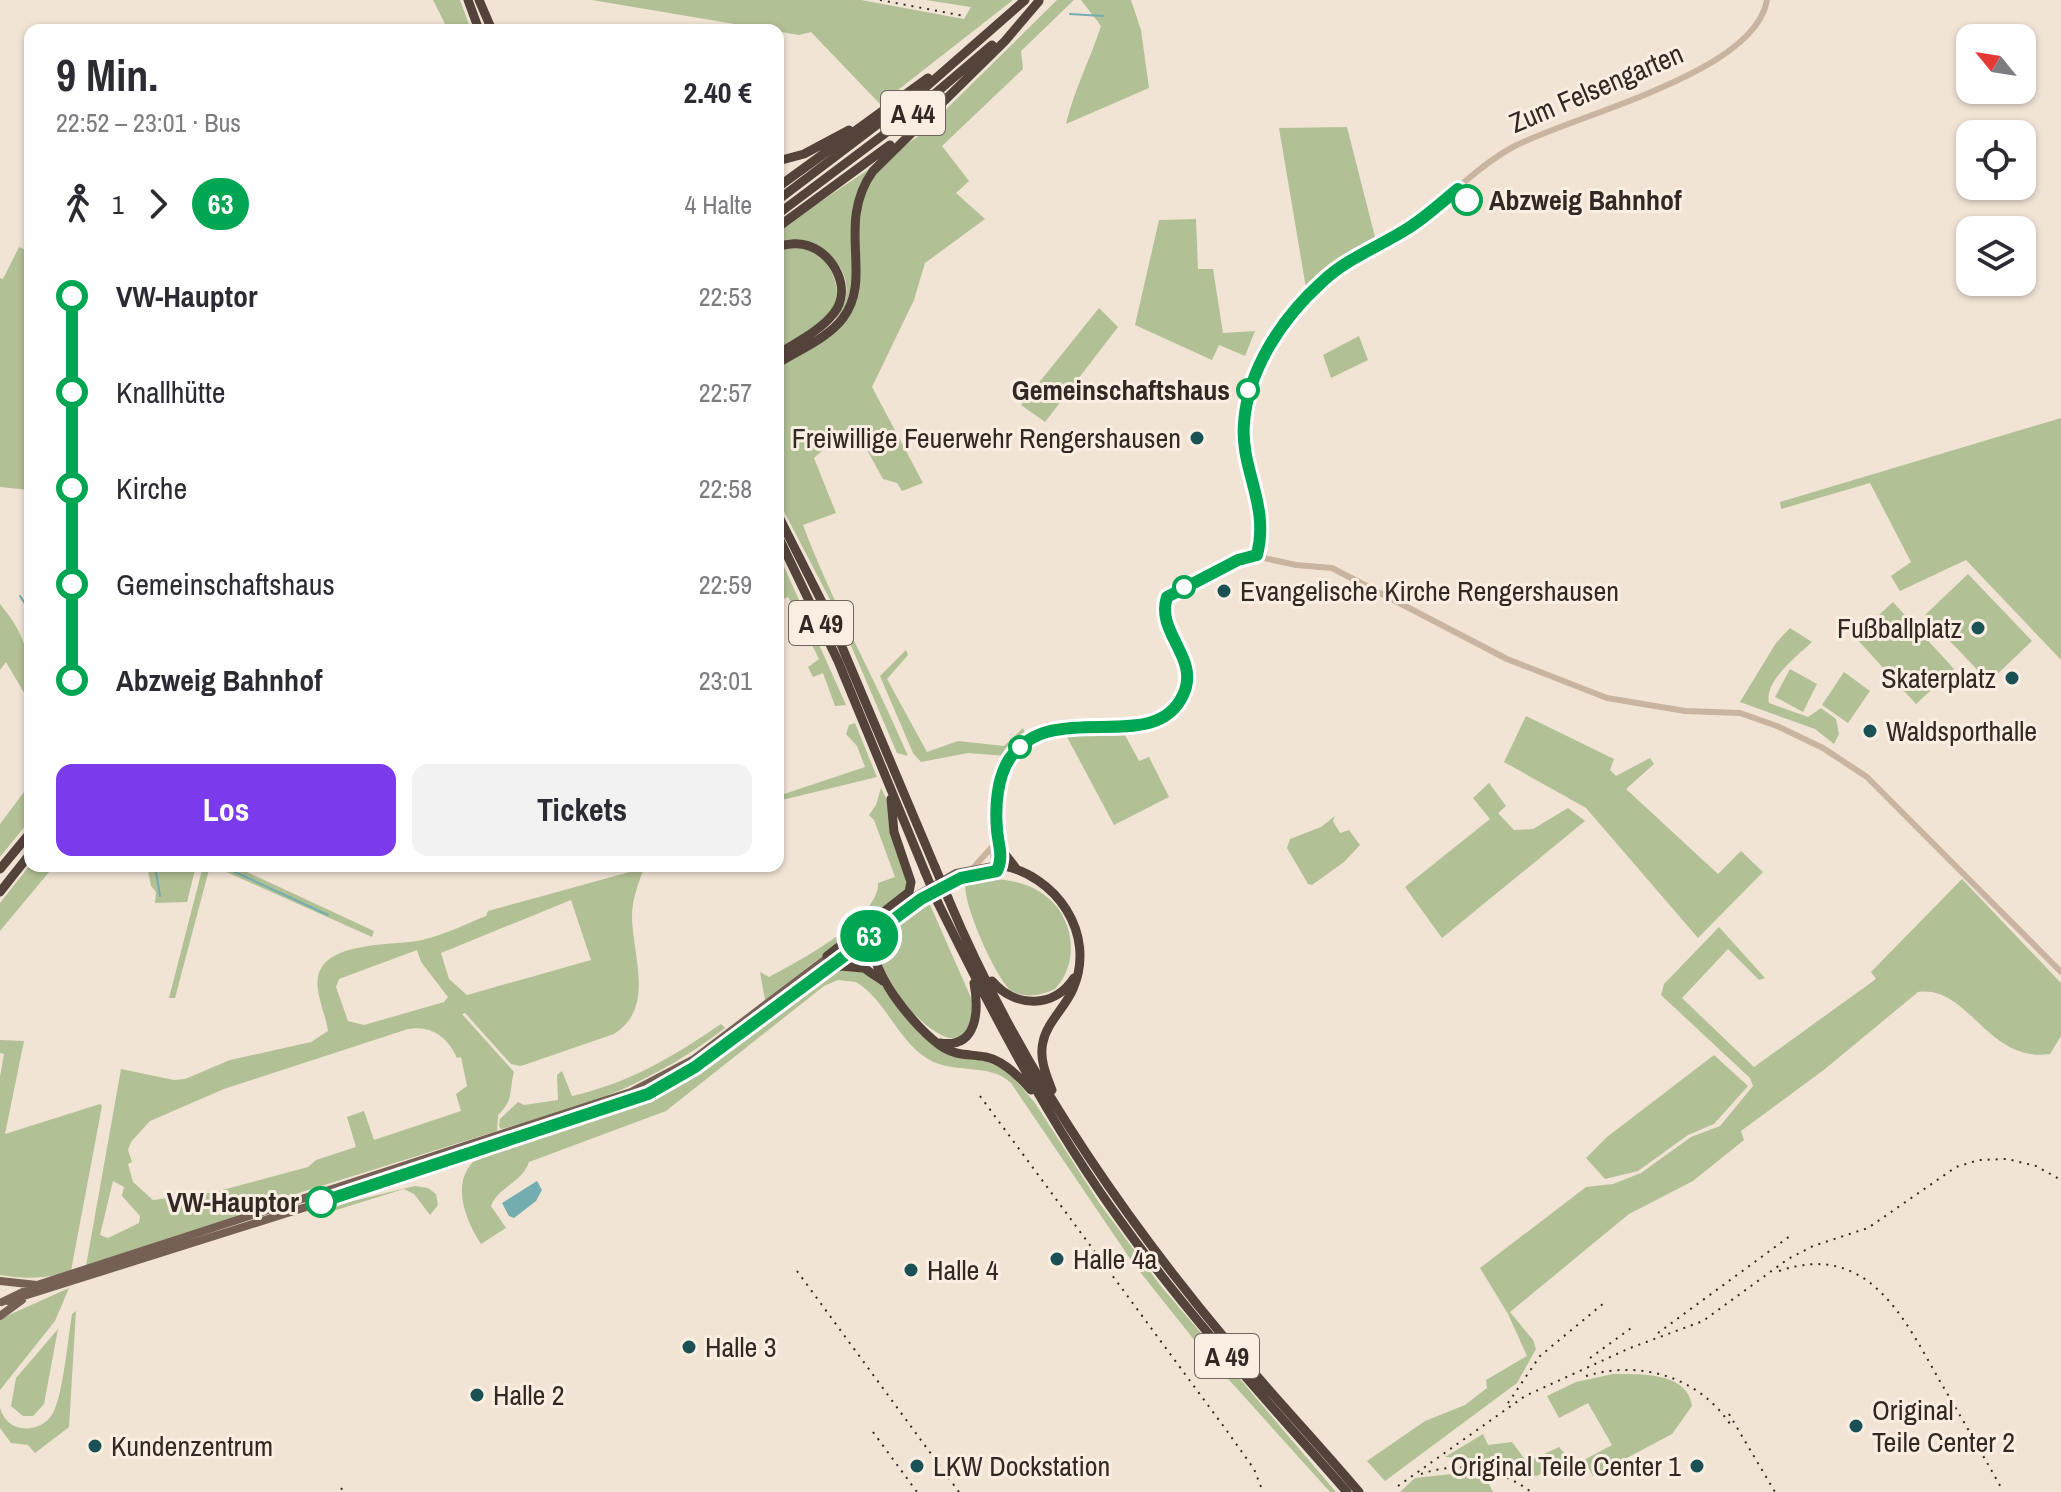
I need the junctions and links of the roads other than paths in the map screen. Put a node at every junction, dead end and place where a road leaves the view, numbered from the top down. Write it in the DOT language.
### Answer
graph roads {
  1 [pos="468,0"];
  2 [pos="479,0"];
  3 [pos="1024,0"];
  4 [pos="1767,0"];
  5 [pos="1040,1"];
  6 [pos="477,24"];
  7 [pos="489,24"];
  8 [pos="884,111"];
  9 [pos="927,116"];
  10 [pos="784,159"];
  11 [pos="784,183"];
  12 [pos="784,195"];
  13 [pos="784,209"];
  14 [pos="784,223"];
  15 [pos="784,245"];
  16 [pos="784,350"];
  17 [pos="784,359"];
  18 [pos="784,527"];
  19 [pos="784,548"];
  20 [pos="1257,555"];
  21 [pos="891,792"];
  22 [pos="24,840"];
  23 [pos="998,846"];
  24 [pos="24,862"];
  25 [pos="997,867"];
  26 [pos="973,868"];
  27 [pos="0,869"];
  28 [pos="1018,870"];
  29 [pos="1031,876"];
  30 [pos="0,892"];
  31 [pos="943,901"];
  32 [pos="876,931"];
  33 [pos="851,945"];
  34 [pos="971,949"];
  35 [pos="827,956"];
  36 [pos="1078,967"];
  37 [pos="865,969"];
  38 [pos="972,972"];
  39 [pos="2061,972"];
  40 [pos="818,973"];
  41 [pos="883,981"];
  42 [pos="933,1039"];
  43 [pos="1050,1115"];
  44 [pos="1062,1115"];
  45 [pos="98,1271"];
  46 [pos="0,1281"];
  47 [pos="37,1285"];
  48 [pos="25,1299"];
  49 [pos="1,1302"];
  50 [pos="0,1316"];
  51 [pos="1354,1491"];
  1 -- 6 [label="highway"];
  2 -- 7 [label="highway"];
  3 -- 8 [label="highway"];
  3 -- 12 [label="highway, A 44"];
  4 -- 20 [label="street, Zum Felsengarten"];
  5 -- 9 [label="highway"];
  5 -- 13 [label="highway, A 44"];
  8 -- 10 [label="highway"];
  8 -- 11 [label="highway"];
  9 -- 14 [label="highway"];
  9 -- 17 [label="highway"];
  15 -- 16 [label="highway"];
  18 -- 31 [label="highway, A 49, bridge"];
  19 -- 21 [label="highway, A 49"];
  20 -- 23 [label="street"];
  20 -- 39 [label="street"];
  21 -- 31 [label="highway, A 49, bridge"];
  21 -- 35 [label="highway"];
  22 -- 27 [label="highway"];
  23 -- 25 [label="street"];
  23 -- 26 [label="street"];
  23 -- 28 [label="highway"];
  24 -- 30 [label="highway"];
  25 -- 26 [label="main road"];
  25 -- 28 [label="highway"];
  25 -- 29 [label="highway"];
  25 -- 32 [label="main road"];
  26 -- 33 [label="main road"];
  28 -- 29 [label="highway"];
  29 -- 36 [label="highway"];
  31 -- 34 [label="highway, A 49"];
  31 -- 38 [label="highway, A 49"];
  32 -- 33 [label="main road"];
  32 -- 41 [label="highway"];
  33 -- 35 [label="main road"];
  33 -- 37 [label="highway"];
  33 -- 40 [label="main road"];
  34 -- 36 [label="highway"];
  34 -- 44 [label="highway, A 49"];
  35 -- 45 [label="main road"];
  36 -- 44 [label="highway"];
  37 -- 40 [label="highway"];
  37 -- 41 [label="highway"];
  38 -- 42 [label="highway"];
  38 -- 43 [label="highway, A 49"];
  40 -- 45 [label="main road"];
  41 -- 42 [label="highway"];
  42 -- 43 [label="highway"];
  43 -- 51 [label="highway, A 49"];
  44 -- 51 [label="highway, A 49"];
  45 -- 47 [label="main road"];
  45 -- 48 [label="main road"];
  46 -- 47 [label="main road"];
  47 -- 49 [label="main road"];
  48 -- 49 [label="main road"];
  48 -- 50 [label="main road"];
}
